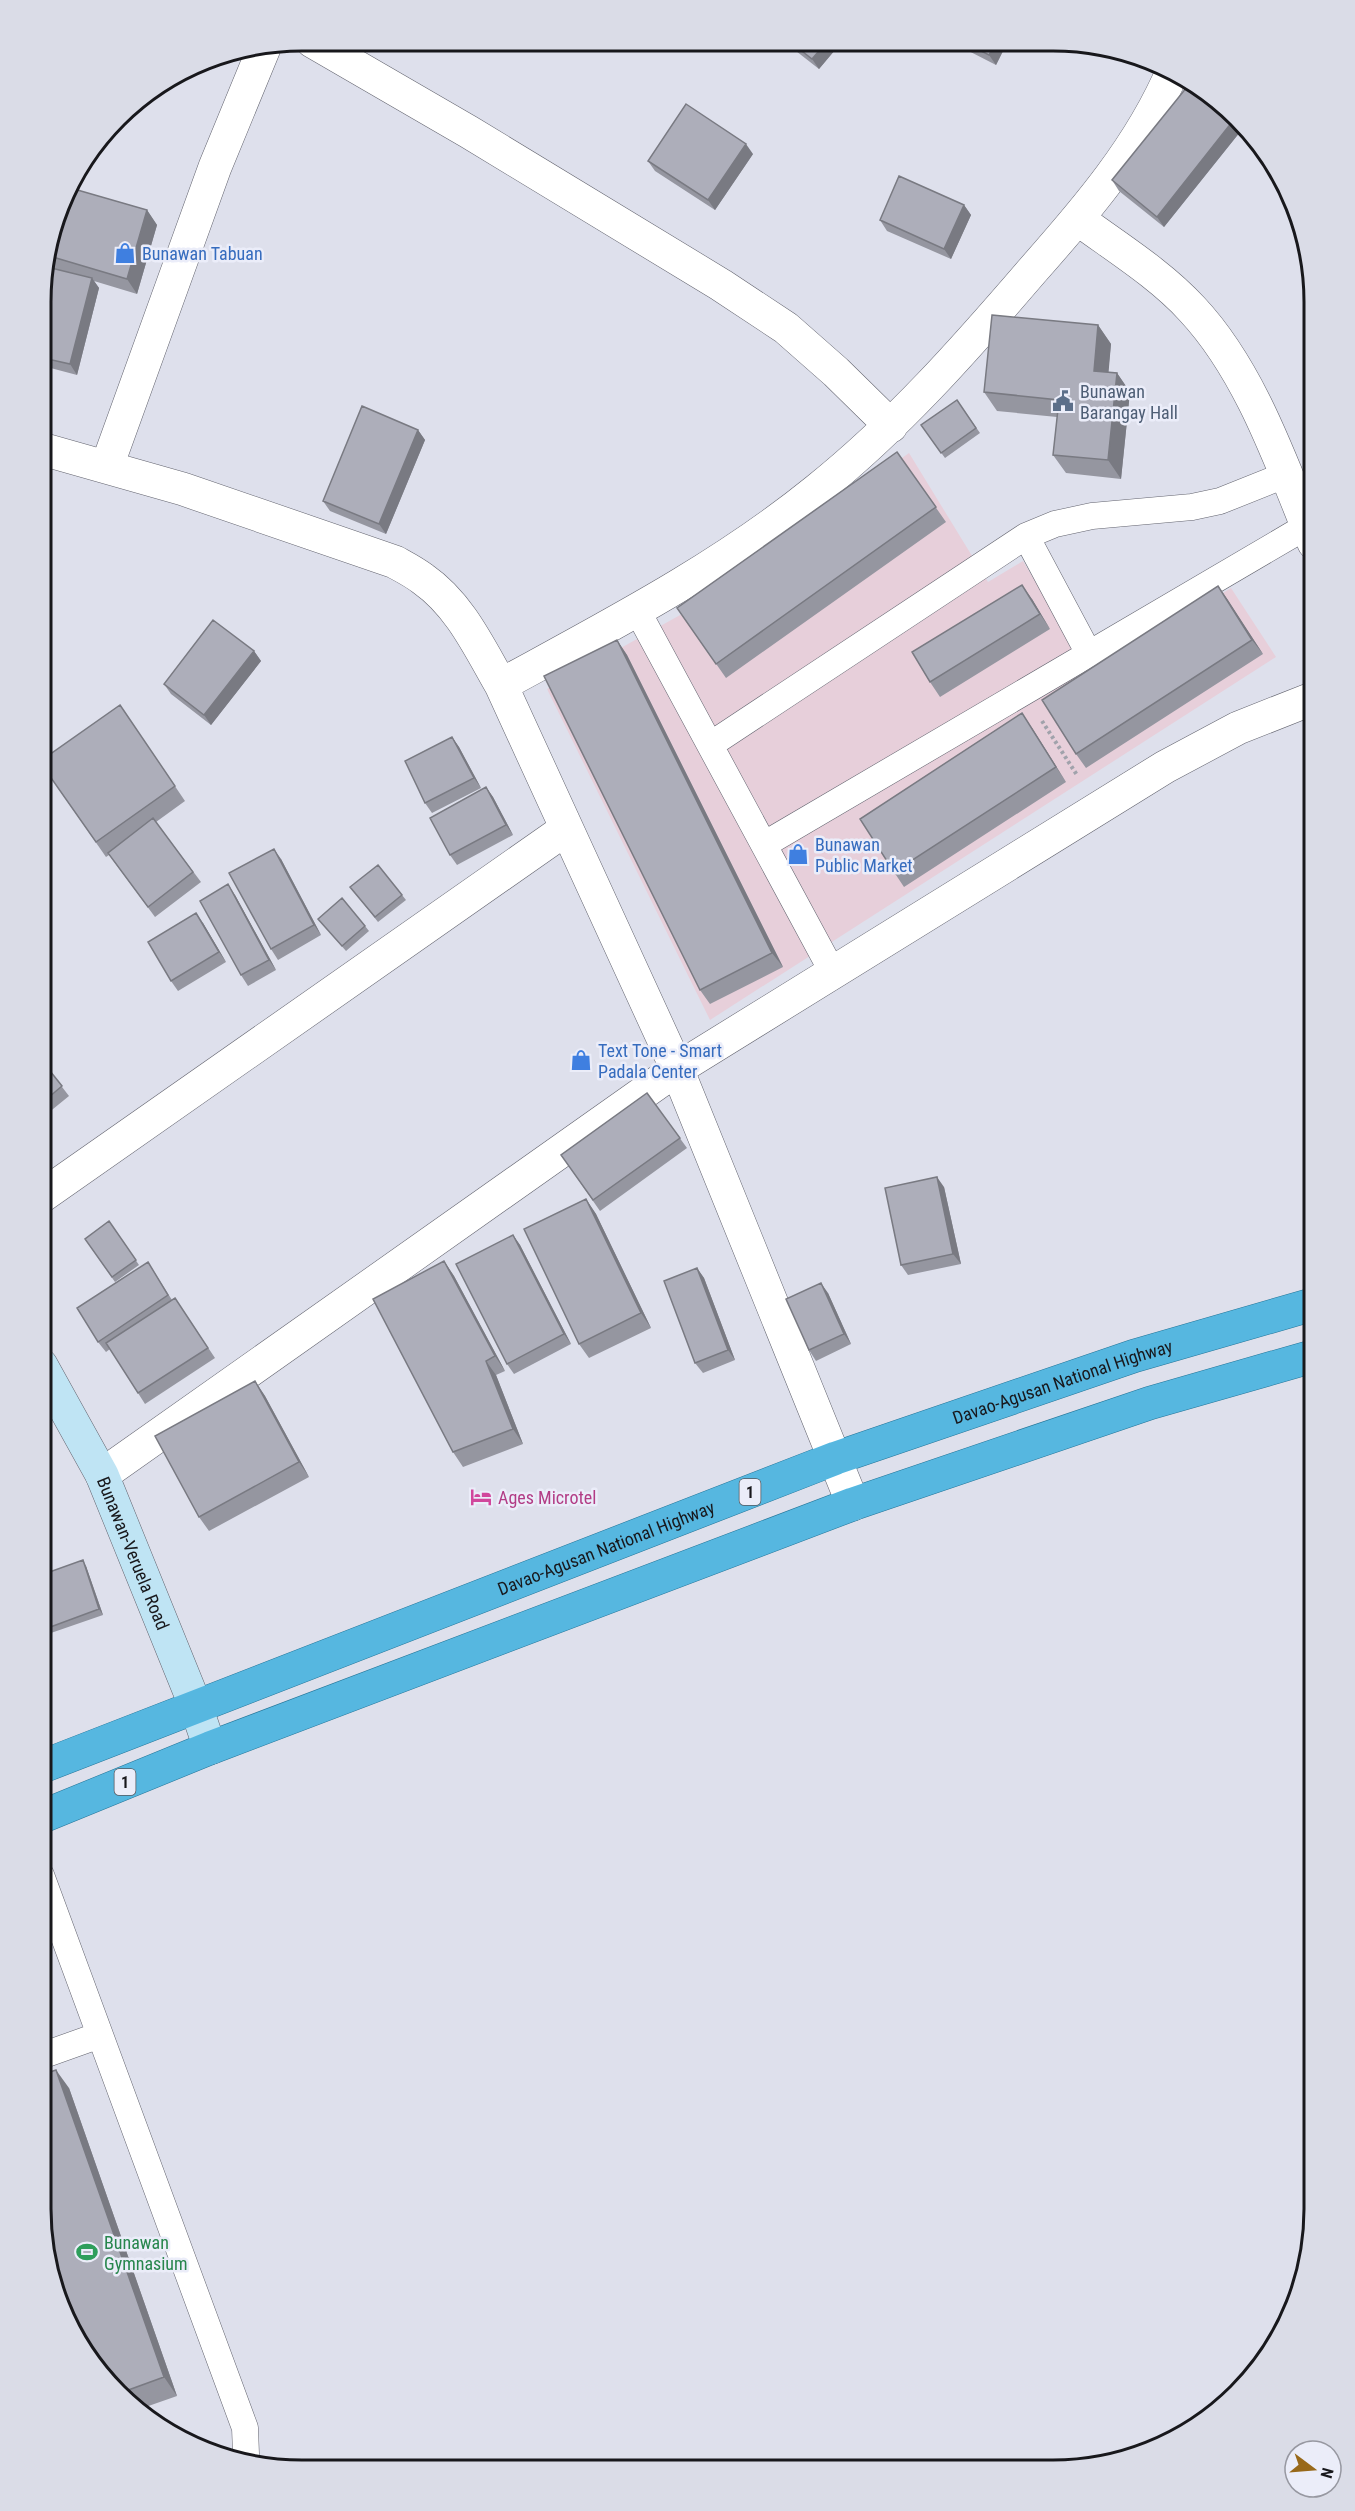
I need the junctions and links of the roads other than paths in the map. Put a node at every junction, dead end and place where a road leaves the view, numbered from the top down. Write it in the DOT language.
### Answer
graph roads {
  1 [pos="331,51"];
  2 [pos="261,54"];
  3 [pos="1169,80"];
  4 [pos="1077,219"];
  5 [pos="891,426"];
  6 [pos="51,451"];
  7 [pos="107,466"];
  8 [pos="1285,475"];
  9 [pos="1304,519"];
  10 [pos="1026,537"];
  11 [pos="1304,539"];
  12 [pos="637,610"];
  13 [pos="1089,654"];
  14 [pos="501,685"];
  15 [pos="1304,702"];
  16 [pos="710,745"];
  17 [pos="566,829"];
  18 [pos="765,844"];
  19 [pos="833,973"];
  20 [pos="677,1069"];
  21 [pos="51,1190"];
  22 [pos="1304,1307"];
  23 [pos="1304,1359"];
  24 [pos="51,1383"];
  25 [pos="836,1458"];
  26 [pos="102,1475"];
  27 [pos="853,1504"];
  28 [pos="436,1613"];
  29 [pos="452,1656"];
  30 [pos="196,1707"];
  31 [pos="210,1748"];
  32 [pos="51,1763"];
  33 [pos="51,1813"];
  34 [pos="51,1902"];
  35 [pos="100,2035"];
  36 [pos="51,2052"];
  37 [pos="246,2453"];
  1 -- 5 [label="street"];
  2 -- 7 [label="street"];
  3 -- 4 [label="street"];
  4 -- 5 [label="street"];
  4 -- 8 [label="street"];
  5 -- 12 [label="street"];
  6 -- 7 [label="street"];
  7 -- 14 [label="street"];
  8 -- 9 [label="street"];
  8 -- 10 [label="lane"];
  10 -- 13 [label="lane"];
  10 -- 16 [label="lane"];
  11 -- 13 [label="lane"];
  12 -- 14 [label="street"];
  12 -- 16 [label="lane"];
  13 -- 18 [label="lane"];
  14 -- 17 [label="street"];
  15 -- 19 [label="street"];
  16 -- 18 [label="lane"];
  17 -- 20 [label="street"];
  17 -- 21 [label="street"];
  18 -- 19 [label="lane"];
  19 -- 20 [label="street"];
  20 -- 25 [label="street"];
  20 -- 26 [label="street"];
  22 -- 25 [label="highway, Davao-Agusan National Highway / 1"];
  23 -- 27 [label="highway, 1"];
  24 -- 26 [label="main road, Bunawan-Veruela Road"];
  25 -- 27 [label="street"];
  25 -- 28 [label="highway, Davao-Agusan National Highway / 1"];
  26 -- 30 [label="main road, Bunawan-Veruela Road"];
  27 -- 29 [label="highway, 1"];
  28 -- 29 [label="highway"];
  28 -- 30 [label="highway, Davao-Agusan National Highway / 1"];
  29 -- 31 [label="highway, 1"];
  30 -- 31 [label="main road, Bunawan-Veruela Road"];
  30 -- 32 [label="highway, Davao-Agusan National Highway / 1"];
  31 -- 33 [label="highway, 1"];
  34 -- 35 [label="lane"];
  35 -- 36 [label="lane"];
  35 -- 37 [label="lane"];
}
